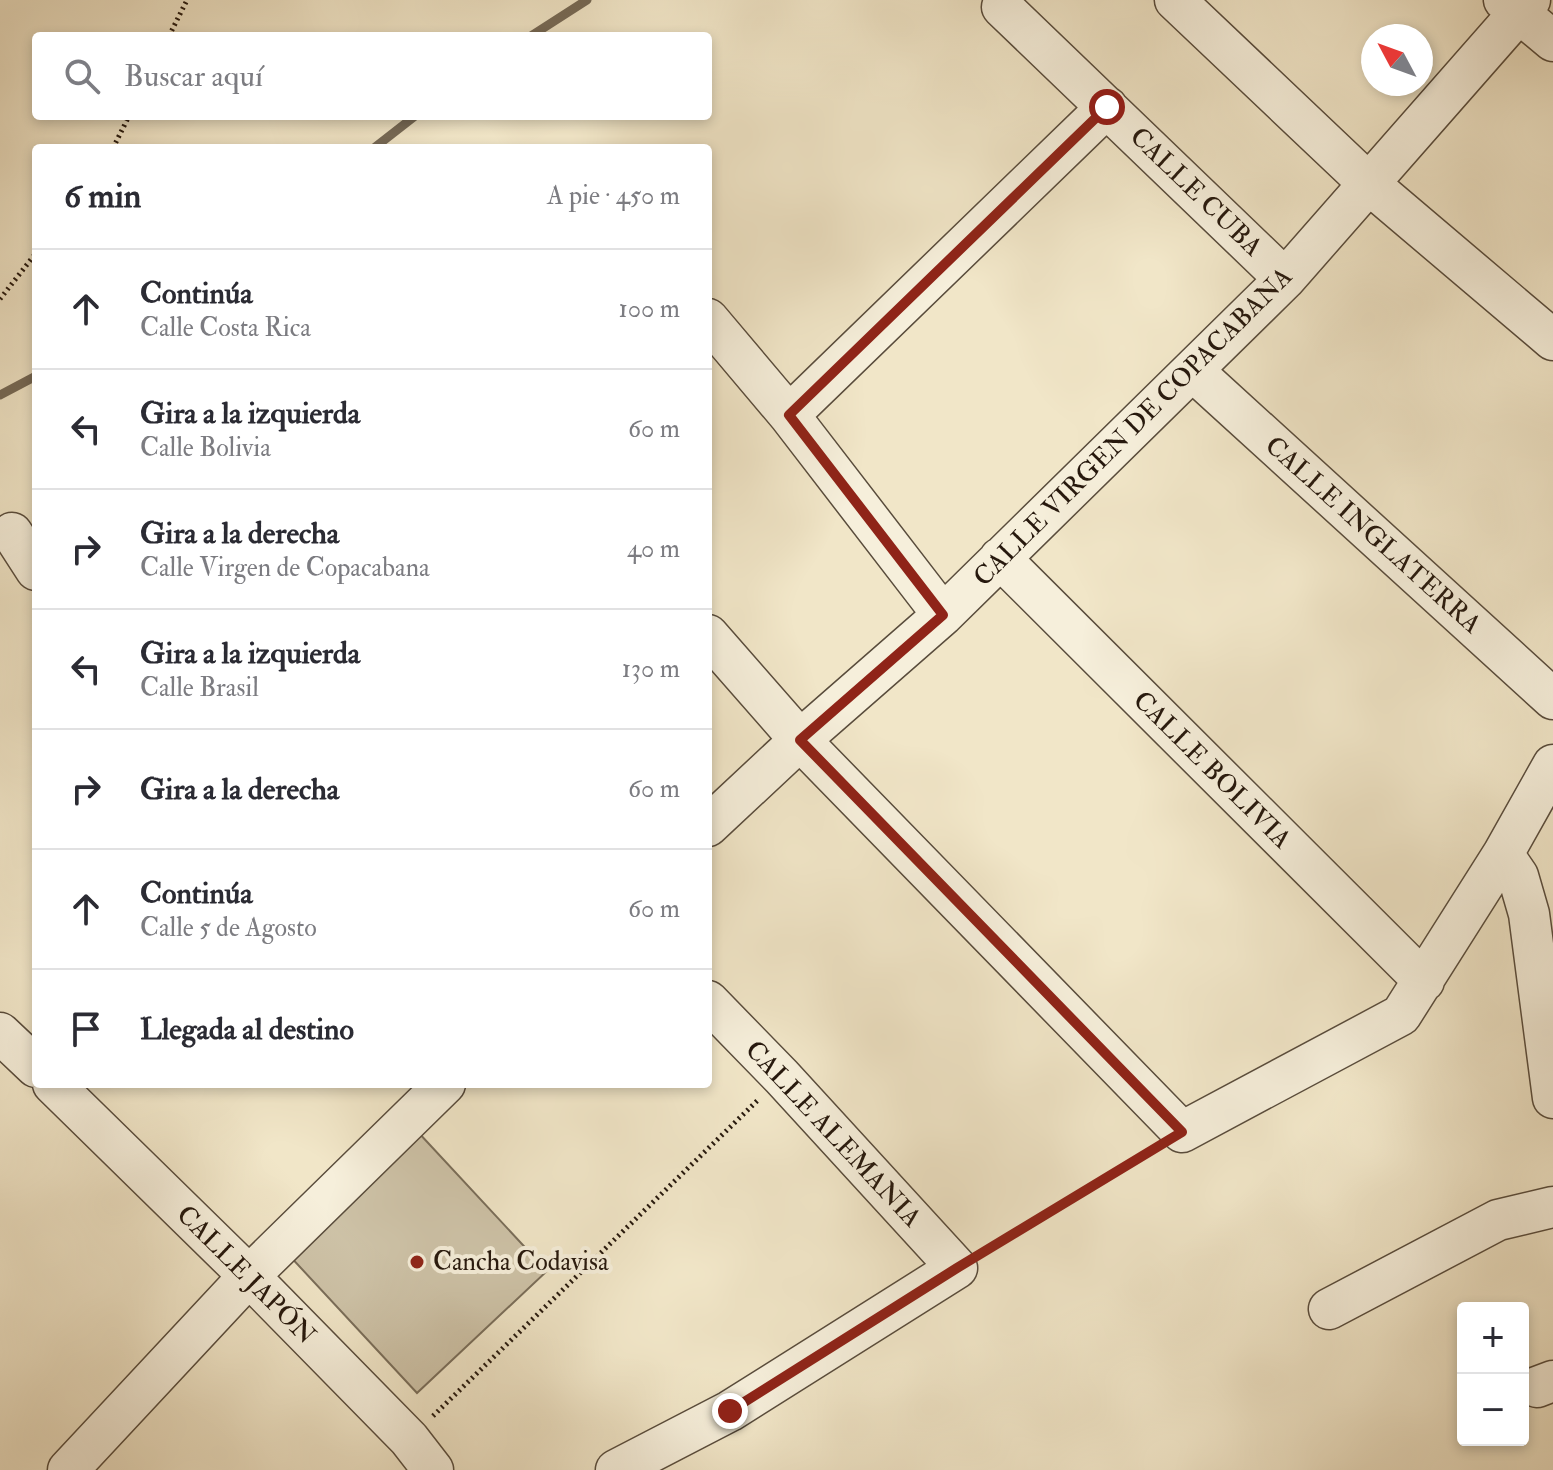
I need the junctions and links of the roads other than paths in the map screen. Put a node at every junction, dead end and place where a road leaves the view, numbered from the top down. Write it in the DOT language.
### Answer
graph roads {
  1 [pos="1175,0"];
  2 [pos="1518,4"];
  3 [pos="1002,7"];
  4 [pos="1553,41"];
  5 [pos="1107,107"];
  6 [pos="1368,183"];
  7 [pos="1285,279"];
  8 [pos="712,324"];
  9 [pos="1553,340"];
  10 [pos="1193,371"];
  11 [pos="789,415"];
  12 [pos="16,530"];
  13 [pos="1000,558"];
  14 [pos="32,562"];
  15 [pos="943,615"];
  16 [pos="712,640"];
  17 [pos="1553,699"];
  18 [pos="800,740"];
  19 [pos="1553,765"];
  20 [pos="712,822"];
  21 [pos="1503,854"];
  22 [pos="1424,981"];
  23 [pos="712,1005"];
  24 [pos="0,1033"];
  25 [pos="32,1063"];
  26 [pos="57,1088"];
  27 [pos="441,1088"];
  28 [pos="1553,1098"];
  29 [pos="1553,1207"];
  30 [pos="249,1276"];
  31 [pos="1329,1309"];
  32 [pos="68,1470"];
  33 [pos="433,1470"];
  34 [pos="616,1470"];
  1 -- 6 [label="street"];
  2 -- 4 [label="street"];
  2 -- 6 [label="street, CALLE VIRGEN DE COPACABANA"];
  3 -- 5 [label="street, CALLE CUBA"];
  5 -- 7 [label="street, CALLE CUBA"];
  5 -- 11 [label="street"];
  6 -- 7 [label="street, CALLE VIRGEN DE COPACABANA"];
  6 -- 9 [label="street"];
  7 -- 10 [label="street, CALLE VIRGEN DE COPACABANA"];
  8 -- 11 [label="street"];
  10 -- 13 [label="street, CALLE VIRGEN DE COPACABANA"];
  10 -- 17 [label="street, CALLE INGLATERRA"];
  11 -- 15 [label="street"];
  12 -- 14 [label="street"];
  13 -- 15 [label="street, CALLE VIRGEN DE COPACABANA"];
  13 -- 22 [label="street, CALLE BOLIVIA"];
  15 -- 18 [label="street, CALLE VIRGEN DE COPACABANA"];
  16 -- 18 [label="street"];
  18 -- 20 [label="street, CALLE VIRGEN DE COPACABANA"];
  18 -- 22 [label="street"];
  19 -- 21 [label="street"];
  21 -- 22 [label="street"];
  21 -- 28 [label="street"];
  23 -- 34 [label="street, CALLE ALEMANIA"];
  24 -- 25 [label="street"];
  26 -- 30 [label="street, CALLE JAPÓN"];
  27 -- 30 [label="street"];
  29 -- 31 [label="street"];
  30 -- 32 [label="street"];
  30 -- 33 [label="street, CALLE JAPÓN"];
}
